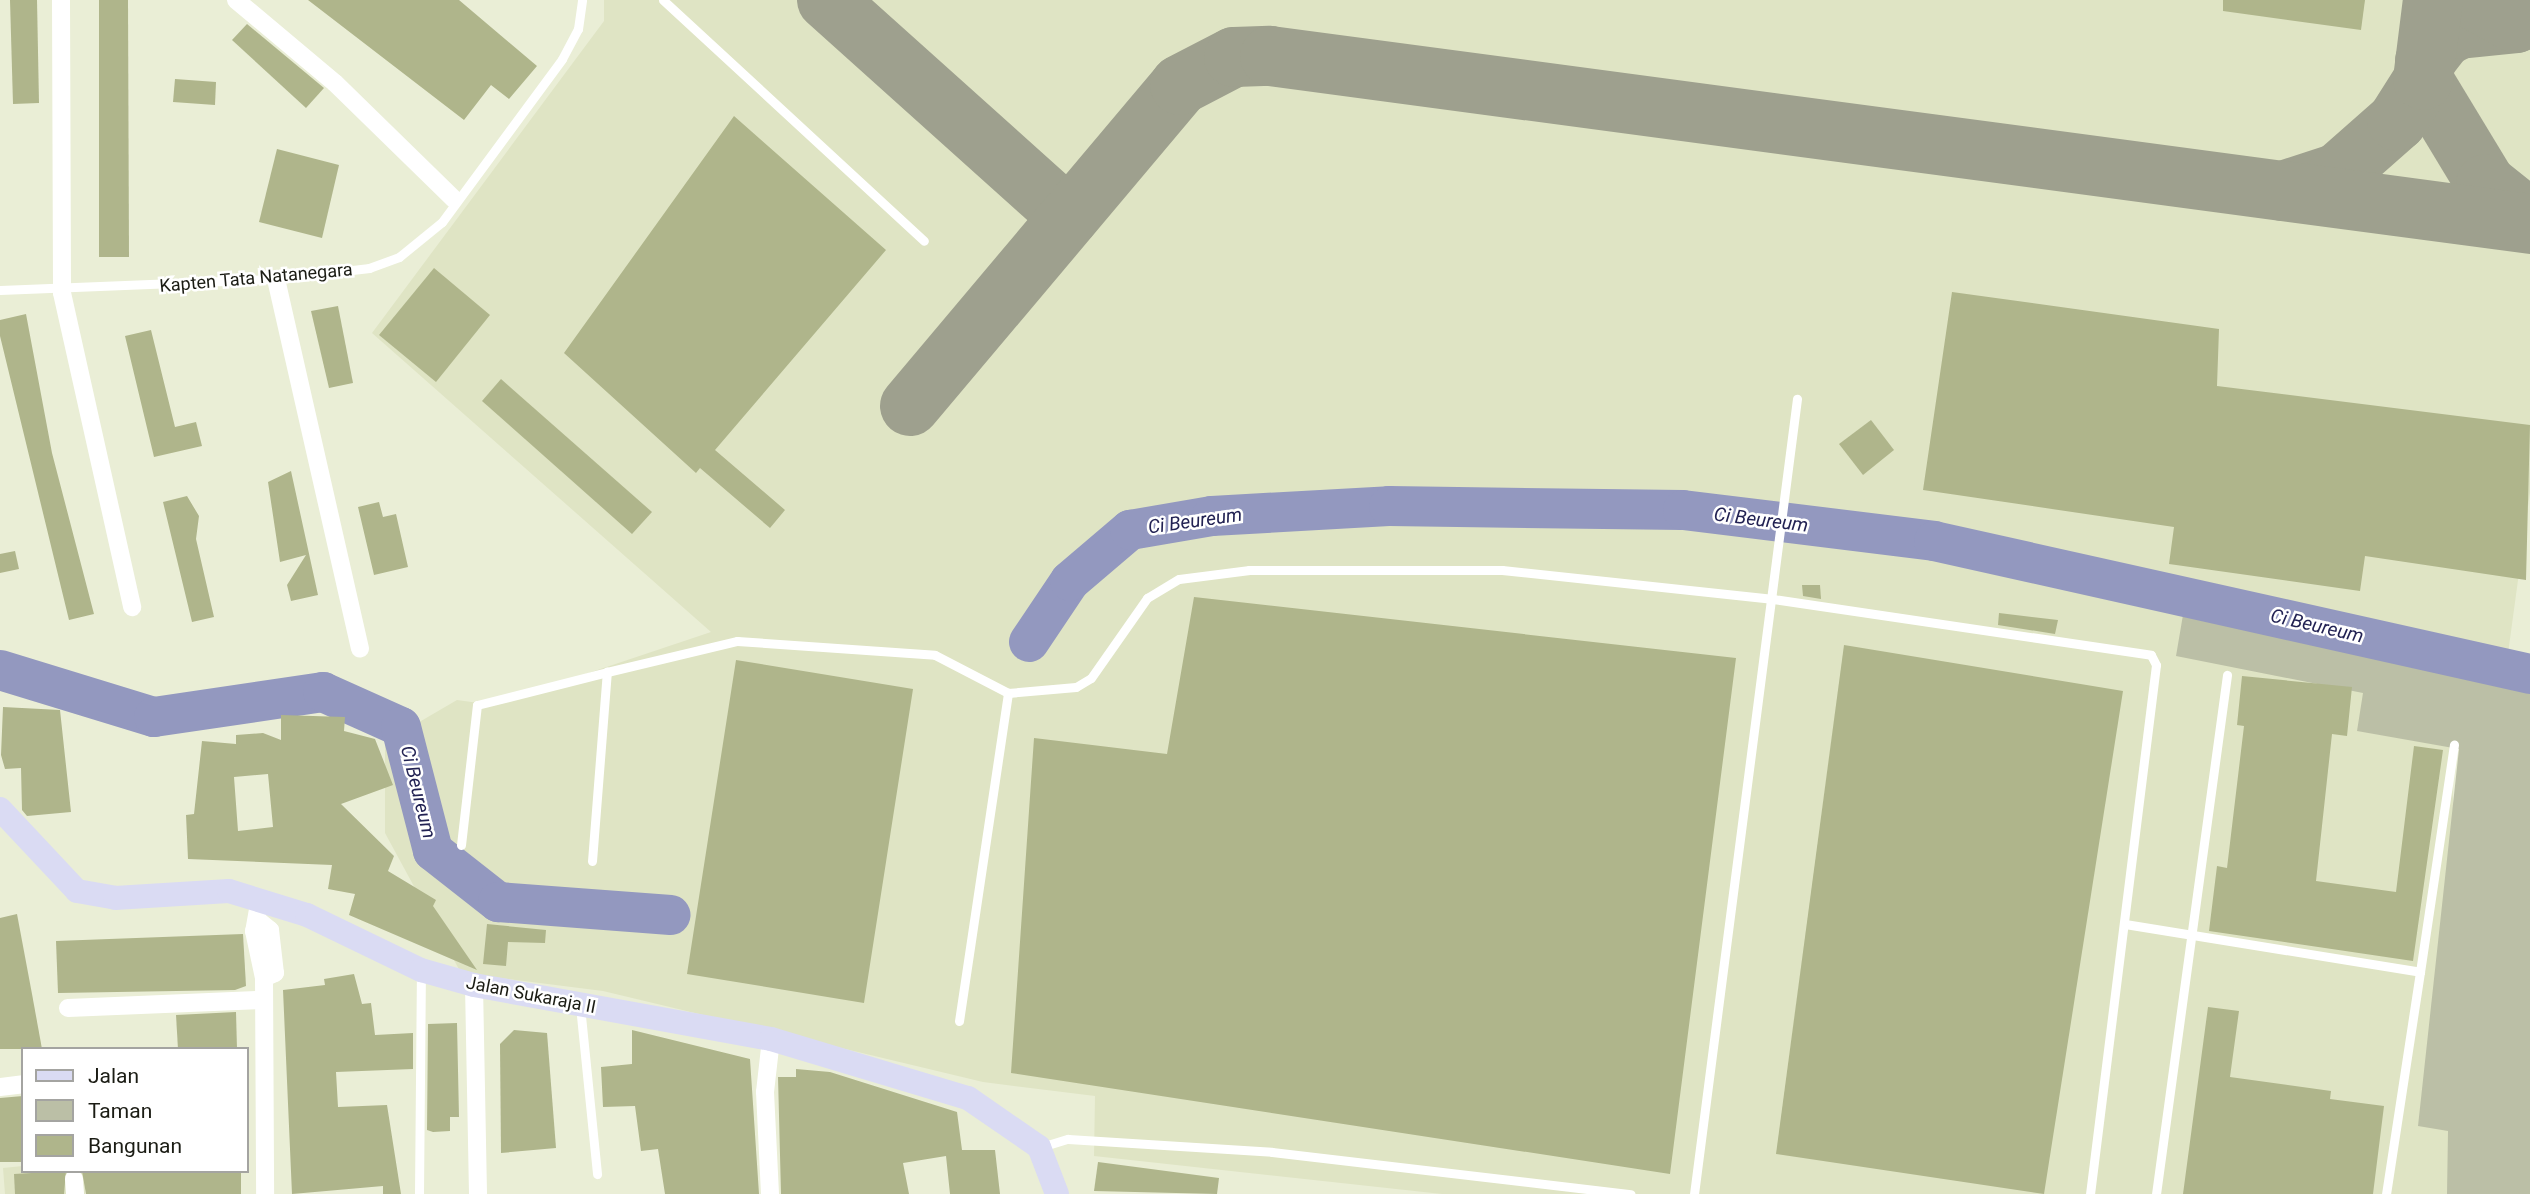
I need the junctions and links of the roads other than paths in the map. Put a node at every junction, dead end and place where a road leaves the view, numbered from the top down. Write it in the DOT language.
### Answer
graph roads {
  1 [pos="61,0"];
  2 [pos="236,0"];
  3 [pos="582,0"];
  4 [pos="663,0"];
  5 [pos="454,199"];
  6 [pos="925,241"];
  7 [pos="276,279"];
  8 [pos="0,290"];
  9 [pos="62,292"];
  10 [pos="1797,399"];
  11 [pos="1773,599"];
  12 [pos="132,607"];
  13 [pos="360,649"];
  14 [pos="607,672"];
  15 [pos="2227,675"];
  16 [pos="1008,693"];
  17 [pos="2454,745"];
  18 [pos="0,809"];
  19 [pos="461,845"];
  20 [pos="592,861"];
  21 [pos="260,910"];
  22 [pos="2125,924"];
  23 [pos="2192,935"];
  24 [pos="421,970"];
  25 [pos="2420,972"];
  26 [pos="474,985"];
  27 [pos="262,1000"];
  28 [pos="580,1004"];
  29 [pos="68,1007"];
  30 [pos="959,1021"];
  31 [pos="771,1040"];
  32 [pos="21,1084"];
  33 [pos="0,1087"];
  34 [pos="1039,1147"];
  35 [pos="597,1174"];
  36 [pos="265,1194"];
  37 [pos="419,1194"];
  38 [pos="478,1194"];
  39 [pos="770,1194"];
  40 [pos="1057,1194"];
  41 [pos="1631,1194"];
  42 [pos="1694,1194"];
  43 [pos="2090,1194"];
  44 [pos="2157,1194"];
  45 [pos="2386,1194"];
  1 -- 9 [label="street"];
  2 -- 5 [label="street"];
  3 -- 5 [label="lane, Kapten Tata Natanegara"];
  4 -- 6 [label="lane"];
  5 -- 7 [label="lane, Kapten Tata Natanegara"];
  7 -- 9 [label="lane, Kapten Tata Natanegara"];
  7 -- 13 [label="street"];
  8 -- 9 [label="lane, Kapten Tata Natanegara"];
  9 -- 12 [label="street"];
  10 -- 11 [label="lane"];
  11 -- 16 [label="lane"];
  11 -- 22 [label="lane"];
  11 -- 42 [label="lane"];
  14 -- 16 [label="lane"];
  14 -- 19 [label="lane"];
  14 -- 20 [label="lane"];
  15 -- 23 [label="lane"];
  16 -- 30 [label="lane"];
  17 -- 25 [label="lane"];
  18 -- 21 [label="main road, Jalan Sukaraja II"];
  21 -- 24 [label="main road, Jalan Sukaraja II"];
  21 -- 27 [label="street"];
  22 -- 23 [label="lane"];
  22 -- 43 [label="lane"];
  23 -- 25 [label="lane"];
  23 -- 44 [label="lane"];
  24 -- 26 [label="main road, Jalan Sukaraja II"];
  24 -- 37 [label="lane"];
  25 -- 45 [label="lane"];
  26 -- 28 [label="main road, Jalan Sukaraja II"];
  26 -- 38 [label="street"];
  27 -- 29 [label="street"];
  27 -- 36 [label="street"];
  28 -- 31 [label="main road, Jalan Sukaraja II"];
  28 -- 35 [label="lane"];
  31 -- 34 [label="main road, Jalan Sukaraja II"];
  31 -- 39 [label="street"];
  32 -- 33 [label="street"];
  34 -- 40 [label="main road"];
  34 -- 41 [label="lane"];
}
